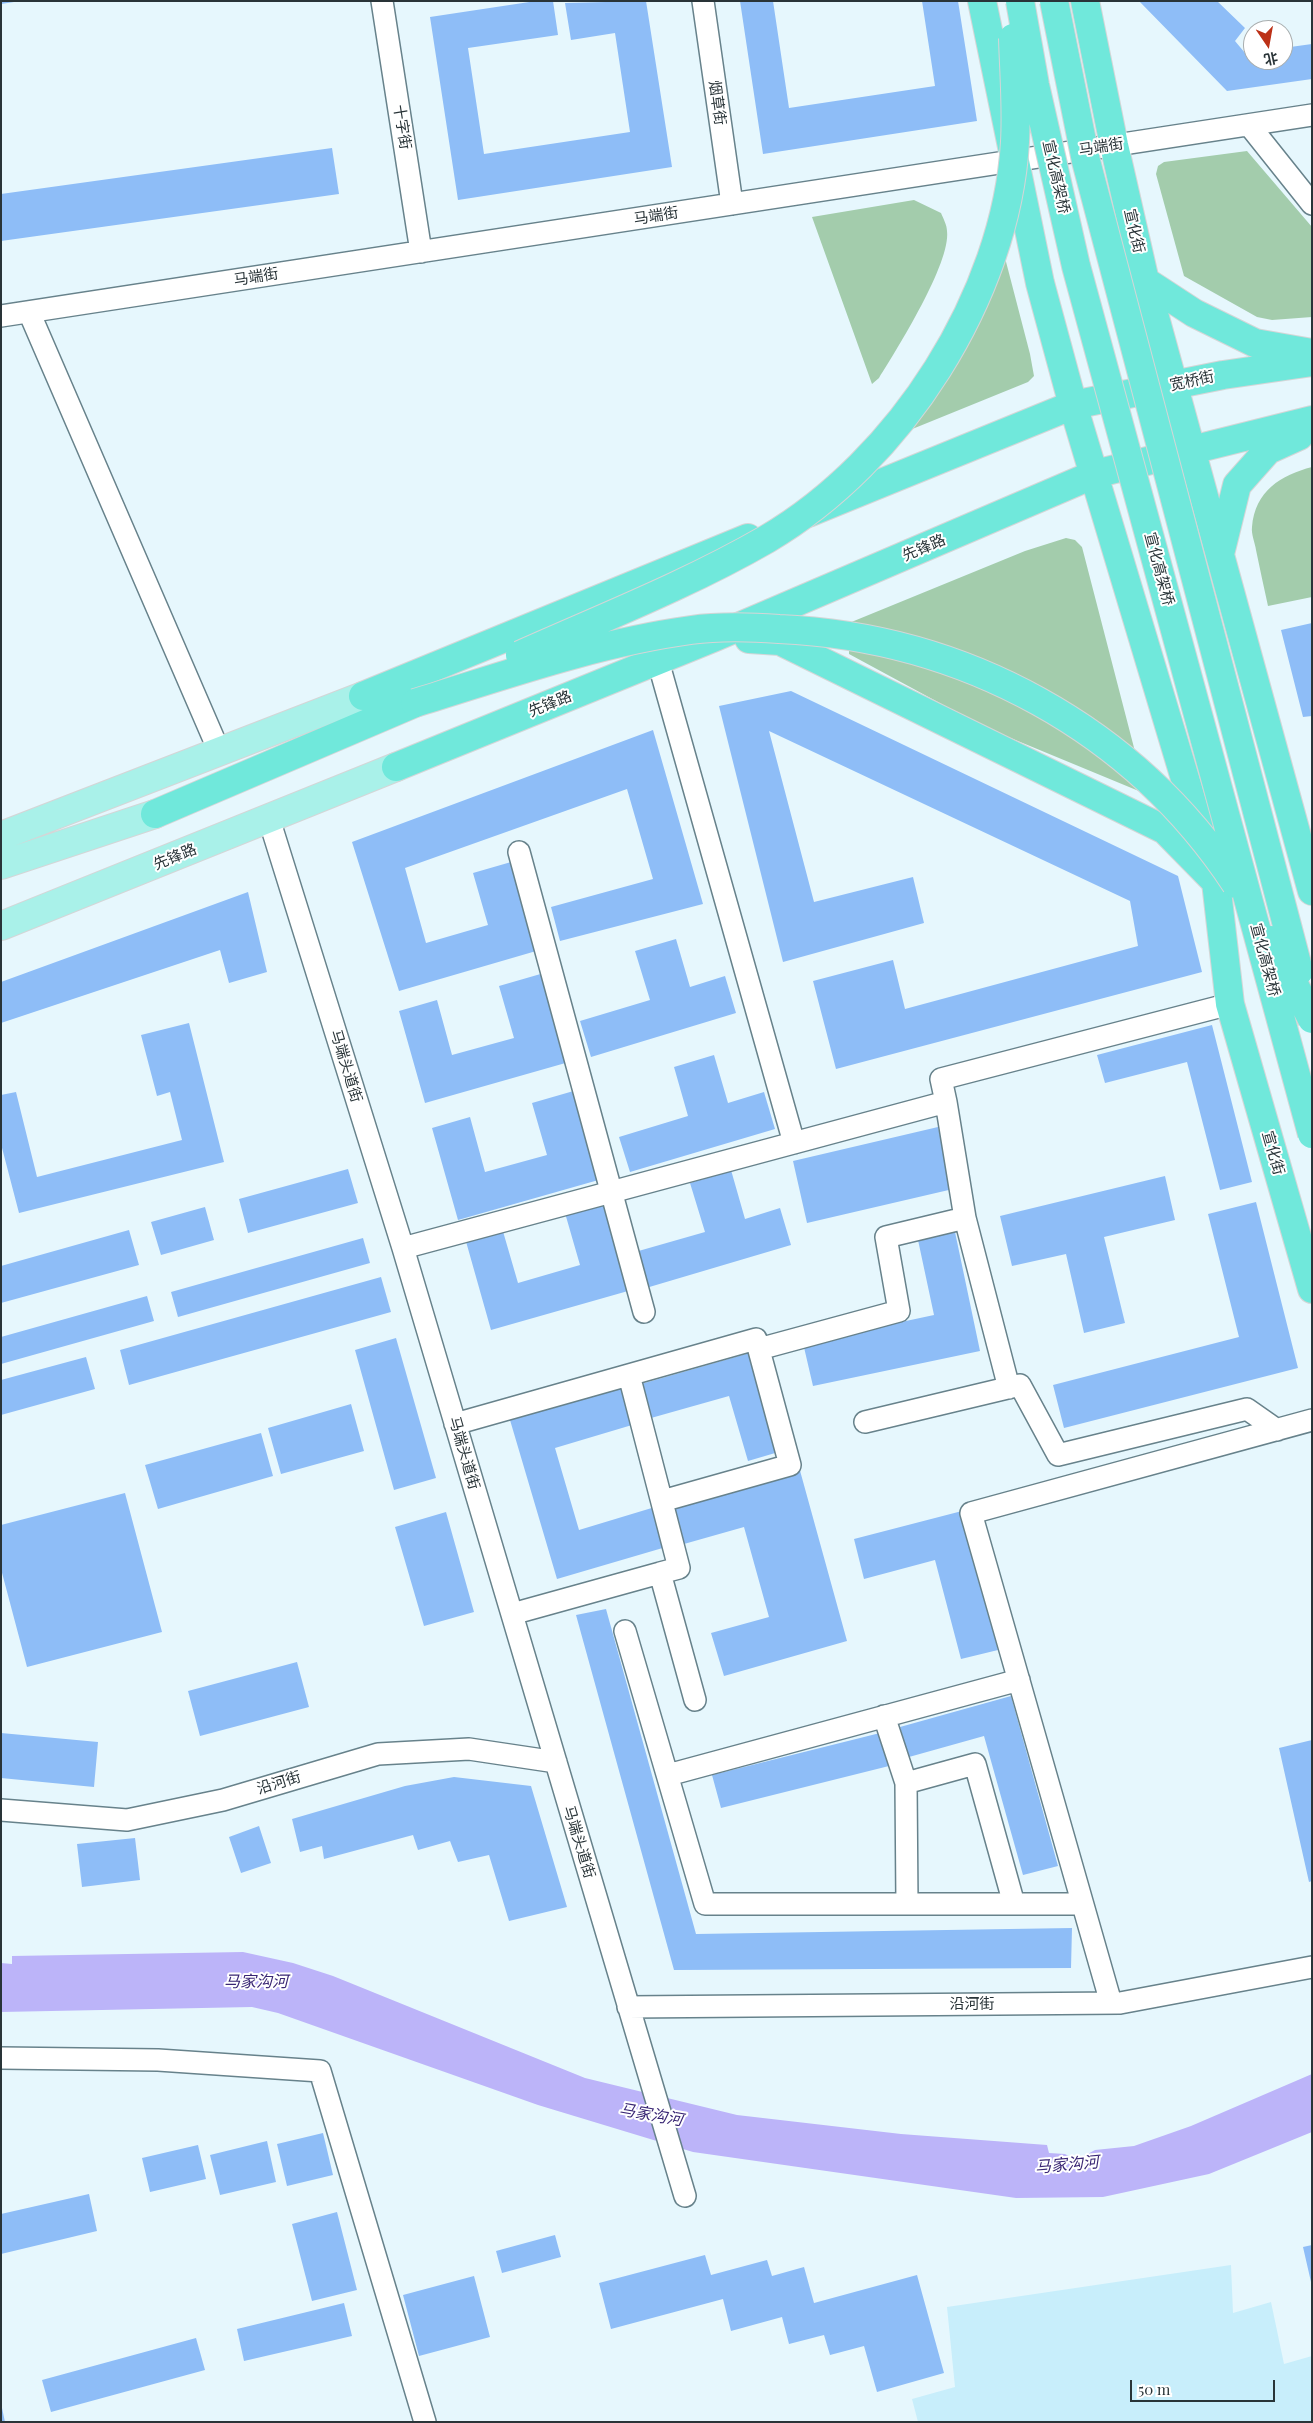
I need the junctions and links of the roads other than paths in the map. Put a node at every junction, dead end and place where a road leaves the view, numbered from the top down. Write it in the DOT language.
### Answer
graph roads {
  1 [pos="382,1"];
  2 [pos="703,1"];
  3 [pos="982,1"];
  4 [pos="1011,1"];
  5 [pos="1020,1"];
  6 [pos="1054,1"];
  7 [pos="1085,1"];
  8 [pos="1312,116"];
  9 [pos="1249,125"];
  10 [pos="1114,145"];
  11 [pos="1014,161"];
  12 [pos="732,204"];
  13 [pos="1312,204"];
  14 [pos="421,252"];
  15 [pos="1146,281"];
  16 [pos="30,312"];
  17 [pos="1,316"];
  18 [pos="1312,353"];
  19 [pos="1312,362"];
  20 [pos="1174,385"];
  21 [pos="1073,405"];
  22 [pos="1312,420"];
  23 [pos="1312,432"];
  24 [pos="1191,450"];
  25 [pos="1096,474"];
  26 [pos="1220,555"];
  27 [pos="715,638"];
  28 [pos="658,661"];
  29 [pos="363,696"];
  30 [pos="415,703"];
  31 [pos="219,752"];
  32 [pos="396,767"];
  33 [pos="154,814"];
  34 [pos="269,819"];
  35 [pos="1,836"];
  36 [pos="519,852"];
  37 [pos="1,865"];
  38 [pos="1216,882"];
  39 [pos="1312,891"];
  40 [pos="1,926"];
  41 [pos="1232,1011"];
  42 [pos="1312,1018"];
  43 [pos="946,1102"];
  44 [pos="1312,1134"];
  45 [pos="794,1143"];
  46 [pos="611,1192"];
  47 [pos="965,1218"];
  48 [pos="403,1248"];
  49 [pos="1312,1289"];
  50 [pos="644,1312"];
  51 [pos="759,1349"];
  52 [pos="630,1375"];
  53 [pos="1009,1388"];
  54 [pos="1312,1420"];
  55 [pos="865,1422"];
  56 [pos="456,1424"];
  57 [pos="1277,1430"];
  58 [pos="662,1501"];
  59 [pos="660,1572"];
  60 [pos="512,1614"];
  61 [pos="625,1631"];
  62 [pos="1019,1680"];
  63 [pos="694,1700"];
  64 [pos="884,1716"];
  65 [pos="556,1762"];
  66 [pos="668,1775"];
  67 [pos="906,1783"];
  68 [pos="1,1810"];
  69 [pos="907,1904"];
  70 [pos="1014,1904"];
  71 [pos="1082,1904"];
  72 [pos="1312,1967"];
  73 [pos="1110,2003"];
  74 [pos="628,2007"];
  75 [pos="1,2058"];
  76 [pos="684,2196"];
  77 [pos="425,2422"];
  1 -- 14 [label="street, 十字街"];
  2 -- 12 [label="street, 烟草街"];
  3 -- 11 [label="highway"];
  4 -- 30 [label="highway, bridge"];
  5 -- 44 [label="highway, 宣化高架桥, bridge"];
  6 -- 42 [label="highway, 宣化高架桥, bridge"];
  7 -- 10 [label="highway, 宣化街"];
  8 -- 9 [label="street, 马端街"];
  9 -- 10 [label="street, 马端街"];
  9 -- 13 [label="street"];
  10 -- 11 [label="street, 马端街"];
  10 -- 15 [label="highway, 宣化街"];
  11 -- 12 [label="street, 马端街"];
  11 -- 21 [label="highway, 宣化街"];
  12 -- 14 [label="street, 马端街"];
  14 -- 16 [label="street, 马端街"];
  15 -- 18 [label="highway"];
  15 -- 20 [label="highway, 宣化街"];
  16 -- 17 [label="street, 马端街"];
  16 -- 31 [label="street"];
  19 -- 20 [label="highway, 宽桥街"];
  20 -- 21 [label="highway, 宽桥街"];
  20 -- 24 [label="highway, 宣化街"];
  21 -- 25 [label="highway, 宣化街"];
  21 -- 29 [label="highway"];
  22 -- 24 [label="highway"];
  23 -- 26 [label="highway"];
  24 -- 25 [label="highway"];
  24 -- 26 [label="highway, 宣化街"];
  25 -- 27 [label="highway, 先锋路"];
  25 -- 38 [label="highway, 宣化街"];
  26 -- 39 [label="highway, 宣化街"];
  27 -- 28 [label="highway, 先锋路"];
  27 -- 38 [label="highway"];
  28 -- 32 [label="highway, 先锋路"];
  28 -- 45 [label="street"];
  29 -- 31 [label="main road"];
  30 -- 33 [label="highway"];
  30 -- 42 [label="highway, bridge"];
  31 -- 35 [label="main road"];
  32 -- 34 [label="main road, 先锋路"];
  33 -- 37 [label="main road"];
  34 -- 40 [label="main road, 先锋路"];
  34 -- 48 [label="street, 马端头道街"];
  36 -- 46 [label="street"];
  38 -- 41 [label="highway, 宣化街"];
  41 -- 43 [label="street"];
  41 -- 49 [label="highway, 宣化街"];
  43 -- 45 [label="street"];
  43 -- 47 [label="street"];
  45 -- 46 [label="street"];
  46 -- 48 [label="street"];
  46 -- 50 [label="street"];
  47 -- 51 [label="street"];
  47 -- 53 [label="street"];
  48 -- 56 [label="street, 马端头道街"];
  51 -- 52 [label="street"];
  51 -- 58 [label="street"];
  52 -- 56 [label="street"];
  52 -- 58 [label="street"];
  53 -- 55 [label="street"];
  53 -- 57 [label="street"];
  54 -- 57 [label="street"];
  56 -- 60 [label="street, 马端头道街"];
  57 -- 62 [label="street"];
  58 -- 59 [label="street"];
  59 -- 60 [label="street"];
  59 -- 63 [label="street"];
  60 -- 65 [label="street, 马端头道街"];
  61 -- 66 [label="street"];
  62 -- 64 [label="street"];
  62 -- 71 [label="street"];
  64 -- 66 [label="street"];
  64 -- 67 [label="street"];
  65 -- 68 [label="street, 沿河街"];
  65 -- 74 [label="street, 马端头道街"];
  66 -- 69 [label="street"];
  67 -- 69 [label="street"];
  67 -- 70 [label="street"];
  69 -- 70 [label="street"];
  70 -- 71 [label="street"];
  71 -- 73 [label="street"];
  72 -- 73 [label="street, 沿河街"];
  73 -- 74 [label="street, 沿河街"];
  74 -- 76 [label="street, 马端头道街"];
  75 -- 77 [label="street"];
}
